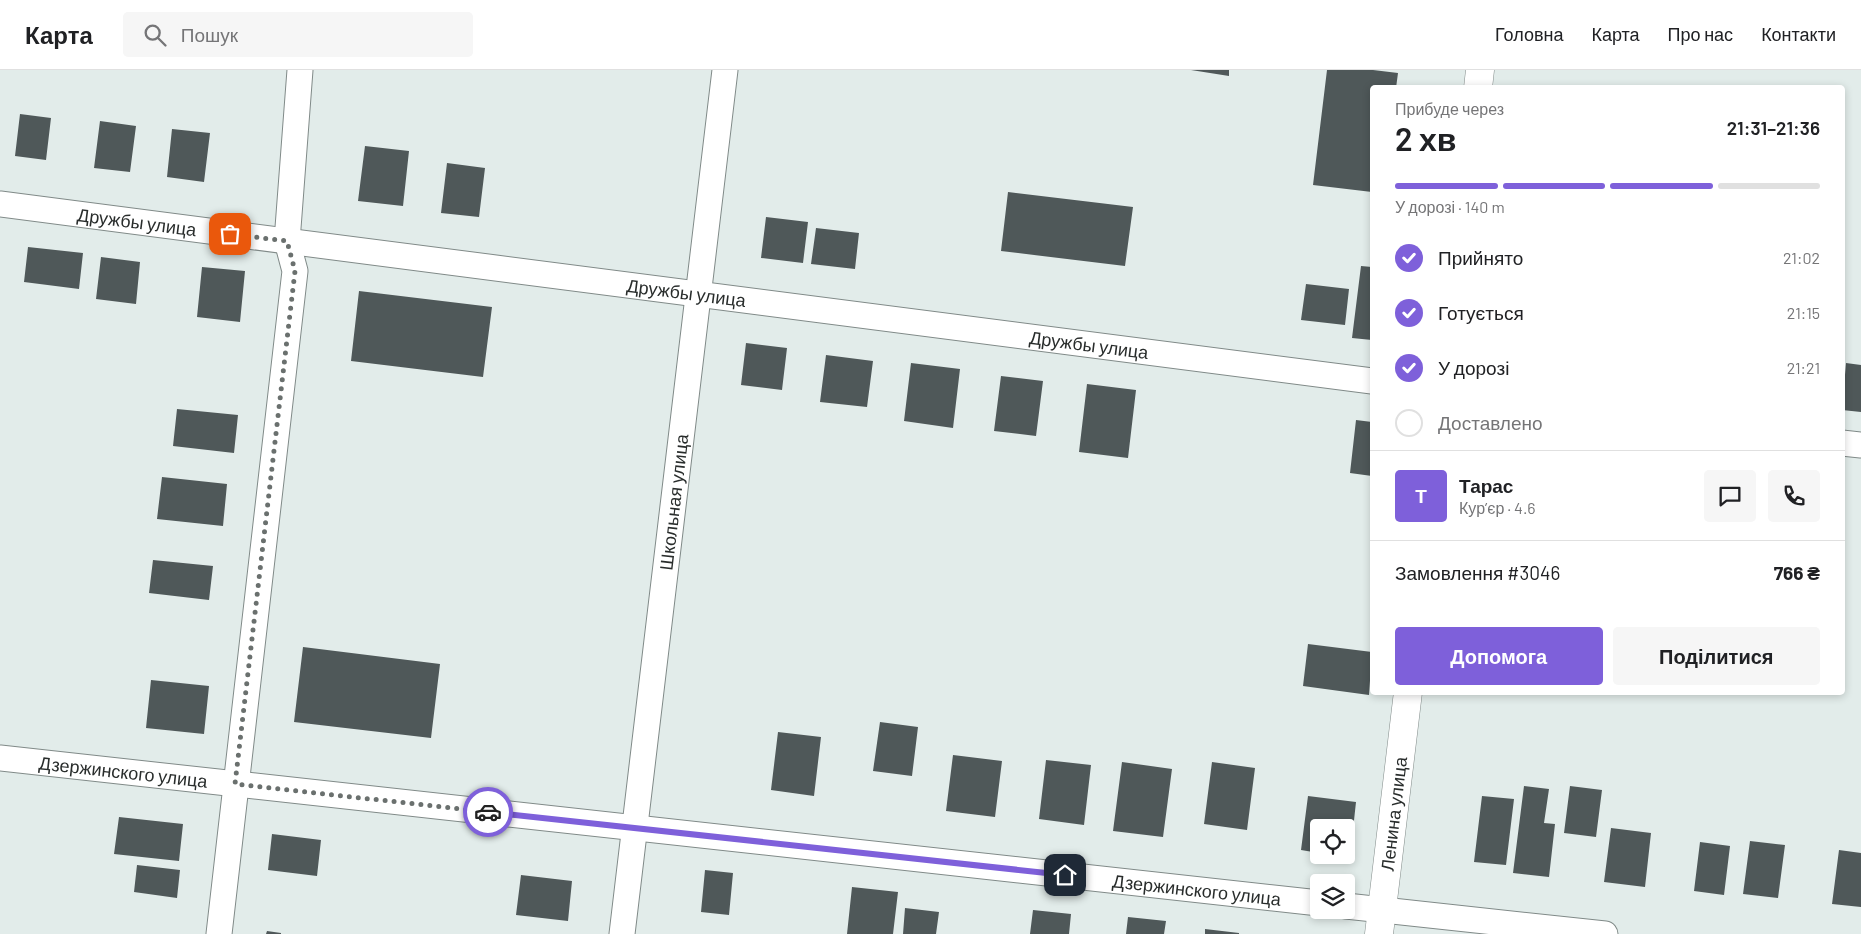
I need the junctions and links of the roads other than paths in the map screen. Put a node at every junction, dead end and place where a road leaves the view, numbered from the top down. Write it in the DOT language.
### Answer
graph roads {
  1 [pos="300,70"];
  2 [pos="725,70"];
  3 [pos="1480,70"];
  4 [pos="1478,85"];
  5 [pos="0,204"];
  6 [pos="287,241"];
  7 [pos="698,294"];
  8 [pos="1370,381"];
  9 [pos="1845,443"];
  10 [pos="1861,445"];
  11 [pos="1408,695"];
  12 [pos="0,758"];
  13 [pos="235,784"];
  14 [pos="635,828"];
  15 [pos="1310,902"];
  16 [pos="1355,910"];
  17 [pos="1380,922"];
  18 [pos="218,934"];
  19 [pos="622,934"];
  20 [pos="1604,934"];
  1 -- 6 [label="street"];
  2 -- 7 [label="street, Школьная улица"];
  3 -- 4 [label="street"];
  5 -- 6 [label="street, Дружбы улица"];
  6 -- 7 [label="street, Дружбы улица"];
  6 -- 13 [label="street"];
  7 -- 8 [label="street, Дружбы улица"];
  7 -- 14 [label="street, Школьная улица"];
  9 -- 10 [label="street"];
  11 -- 17 [label="street, Ленина улица"];
  12 -- 13 [label="street, Дзержинского улица"];
  13 -- 14 [label="street, Дзержинского улица"];
  13 -- 18 [label="street"];
  14 -- 15 [label="street, Дзержинского улица"];
  14 -- 19 [label="street, Школьная улица"];
  16 -- 17 [label="street"];
  17 -- 20 [label="street"];
}
